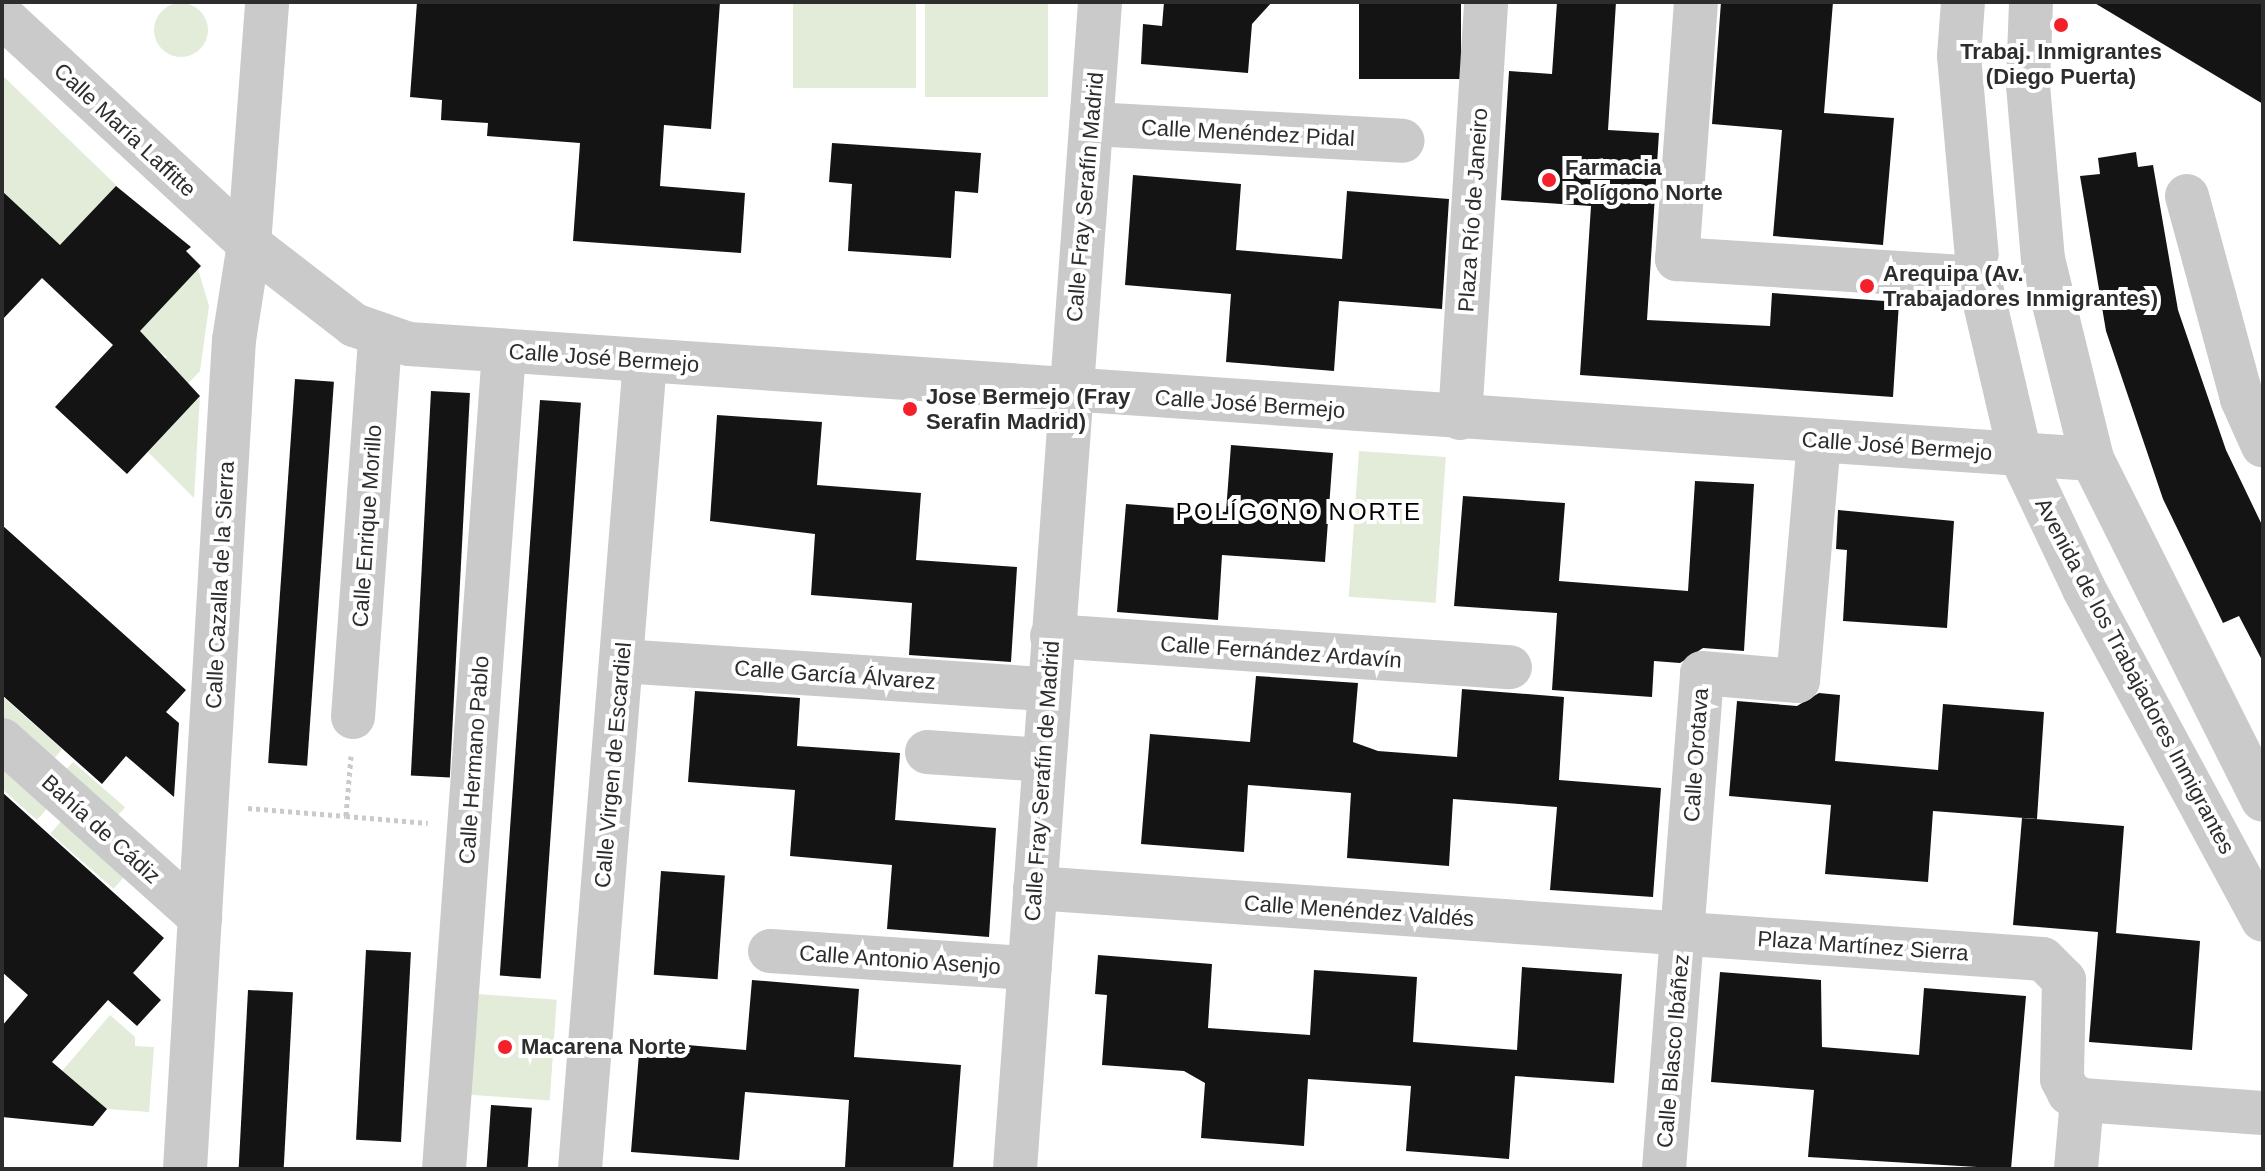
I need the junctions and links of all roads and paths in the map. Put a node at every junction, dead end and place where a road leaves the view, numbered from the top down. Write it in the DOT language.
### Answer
graph roads {
  1 [pos="267,2"];
  2 [pos="1100,2"];
  3 [pos="1486,2"];
  4 [pos="1696,2"];
  5 [pos="1963,2"];
  6 [pos="2031,2"];
  7 [pos="2,16"];
  8 [pos="1092,124"];
  9 [pos="1403,141"];
  10 [pos="2187,196"];
  11 [pos="249,244"];
  12 [pos="1979,278"];
  13 [pos="380,336"];
  14 [pos="504,351"];
  15 [pos="645,361"];
  16 [pos="1069,393"];
  17 [pos="1460,418"];
  18 [pos="1819,441"];
  19 [pos="2263,446"];
  20 [pos="2020,454"];
  21 [pos="2092,459"];
  22 [pos="1052,636"];
  23 [pos="621,661"];
  24 [pos="1510,667"];
  25 [pos="1048,689"];
  26 [pos="353,717"];
  27 [pos="2,740"];
  28 [pos="927,752"];
  29 [pos="1043,760"];
  30 [pos="2257,774"];
  31 [pos="244,807"];
  32 [pos="346,816"];
  33 [pos="469,826"];
  34 [pos="1035,888"];
  35 [pos="200,917"];
  36 [pos="2263,920"];
  37 [pos="1682,934"];
  38 [pos="770,951"];
  39 [pos="1029,968"];
  40 [pos="2082,1100"];
  41 [pos="2263,1113"];
  42 [pos="185,1169"];
  43 [pos="444,1169"];
  44 [pos="580,1169"];
  45 [pos="1015,1169"];
  46 [pos="1664,1169"];
  47 [pos="2076,1169"];
  1 -- 11 [label="street, Calle Cazalla de la Sierra"];
  2 -- 8 [label="street, Calle Fray Serafín Madrid"];
  3 -- 17 [label="street, Plaza Río de Janeiro"];
  4 -- 12 [label="street"];
  5 -- 12 [label="street, Avenida de los Trabajadores Inmigrantes"];
  6 -- 21 [label="street"];
  7 -- 11 [label="street, Calle María Laffitte"];
  8 -- 9 [label="street, Calle Menéndez Pidal"];
  8 -- 16 [label="street, Calle Fray Serafín Madrid"];
  10 -- 19 [label="street"];
  11 -- 13 [label="street, Calle José Bermejo"];
  11 -- 35 [label="street, Calle Cazalla de la Sierra"];
  12 -- 20 [label="street, Avenida de los Trabajadores Inmigrantes"];
  13 -- 14 [label="street, Calle José Bermejo"];
  13 -- 26 [label="street, Calle Enrique Morillo"];
  14 -- 15 [label="street, Calle José Bermejo"];
  14 -- 33 [label="street, Calle Hermano Pablo"];
  15 -- 16 [label="street, Calle José Bermejo"];
  15 -- 23 [label="street, Calle Virgen de Escardiel"];
  16 -- 17 [label="street, Calle José Bermejo"];
  16 -- 22 [label="street, Calle Fray Serafín de Madrid"];
  17 -- 18 [label="street, Calle José Bermejo"];
  18 -- 20 [label="street, Calle José Bermejo"];
  18 -- 37 [label="street, Calle Orotava"];
  20 -- 21 [label="street, Calle José Bermejo"];
  20 -- 36 [label="street, Avenida de los Trabajadores Inmigrantes"];
  21 -- 30 [label="street"];
  22 -- 24 [label="street, Calle Fernández Ardavín"];
  22 -- 25 [label="street, Calle Fray Serafín de Madrid"];
  23 -- 25 [label="street, Calle García Álvarez"];
  23 -- 44 [label="street, Calle Virgen de Escardiel"];
  25 -- 29 [label="street, Calle Fray Serafín de Madrid"];
  26 -- 32 [label="path"];
  27 -- 35 [label="street, Bahía de Cádiz"];
  28 -- 29 [label="street"];
  29 -- 34 [label="street, Calle Fray Serafín de Madrid"];
  31 -- 32 [label="path"];
  32 -- 33 [label="path"];
  33 -- 43 [label="street, Calle Hermano Pablo"];
  34 -- 37 [label="street, Calle Menéndez Valdés"];
  34 -- 39 [label="street, Calle Fray Serafín de Madrid"];
  35 -- 42 [label="street, Calle Cazalla de la Sierra"];
  37 -- 40 [label="street, Plaza Martínez Sierra"];
  37 -- 46 [label="street, Calle Blasco Ibáñez"];
  38 -- 39 [label="street, Calle Antonio Asenjo"];
  39 -- 45 [label="street, Calle Fray Serafín de Madrid"];
  40 -- 41 [label="street"];
  40 -- 47 [label="street"];
}
